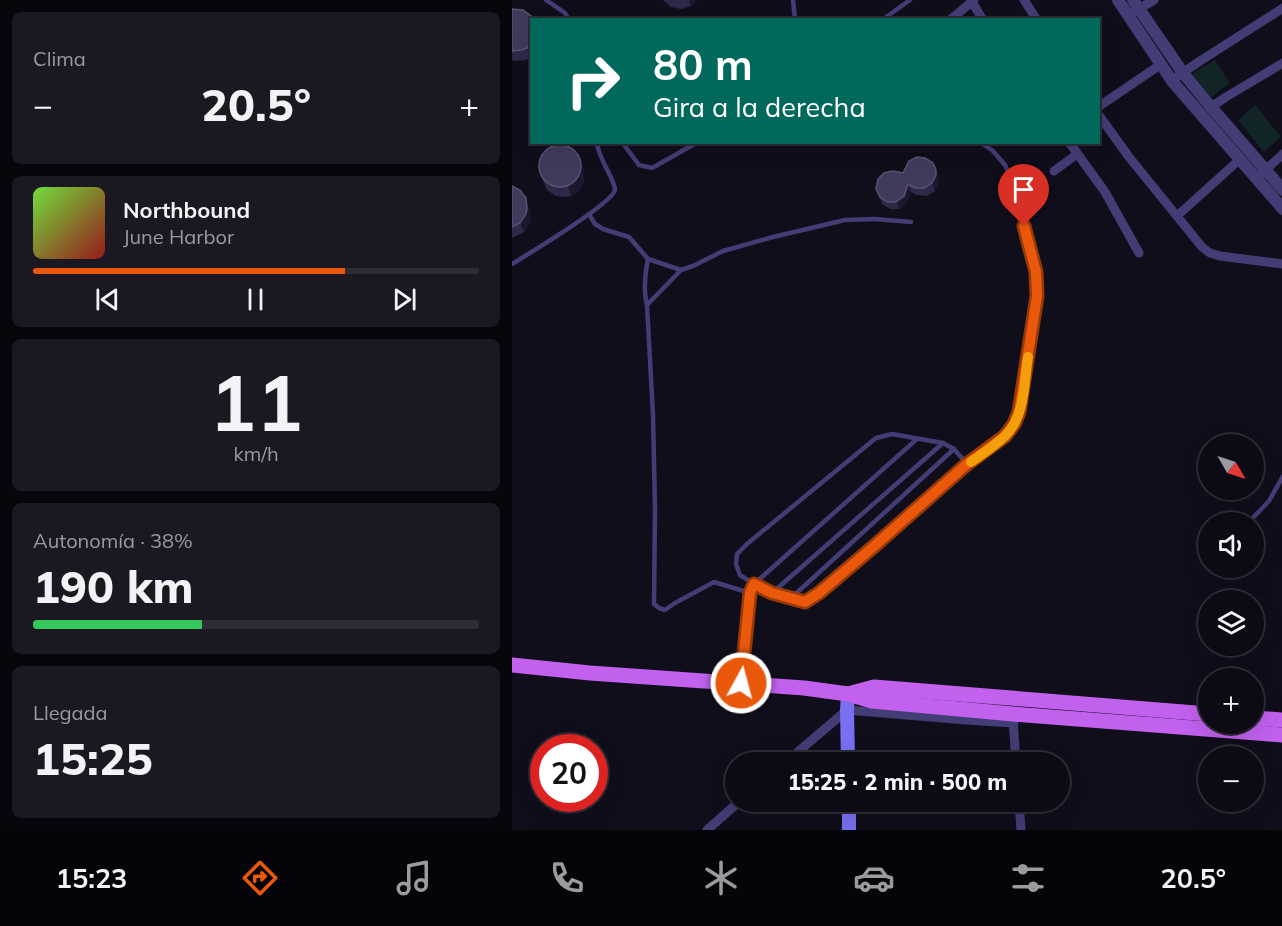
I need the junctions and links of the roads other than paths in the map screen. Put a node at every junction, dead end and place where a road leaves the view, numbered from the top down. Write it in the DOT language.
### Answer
graph roads {
  1 [pos="546,0"];
  2 [pos="793,0"];
  3 [pos="910,0"];
  4 [pos="1024,0"];
  5 [pos="1118,0"];
  6 [pos="1154,0"];
  7 [pos="973,1"];
  8 [pos="1136,4"];
  9 [pos="1283,8"];
  10 [pos="1128,16"];
  11 [pos="568,18"];
  12 [pos="795,18"];
  13 [pos="885,18"];
  14 [pos="952,18"];
  15 [pos="982,18"];
  16 [pos="1036,18"];
  17 [pos="1283,63"];
  18 [pos="1160,65"];
  19 [pos="1183,73"];
  20 [pos="1172,81"];
  21 [pos="1100,106"];
  22 [pos="1211,108"];
  23 [pos="1100,117"];
  24 [pos="597,144"];
  25 [pos="624,144"];
  26 [pos="683,144"];
  27 [pos="695,144"];
  28 [pos="983,144"];
  29 [pos="1070,144"];
  30 [pos="686,149"];
  31 [pos="1077,154"];
  32 [pos="1283,154"];
  33 [pos="1239,160"];
  34 [pos="1054,171"];
  35 [pos="1260,174"];
  36 [pos="1283,190"];
  37 [pos="1283,209"];
  38 [pos="589,214"];
  39 [pos="1177,216"];
  40 [pos="911,222"];
  41 [pos="1139,253"];
  42 [pos="648,259"];
  43 [pos="512,264"];
  44 [pos="1283,264"];
  45 [pos="681,270"];
  46 [pos="647,305"];
  47 [pos="917,439"];
  48 [pos="943,443"];
  49 [pos="954,450"];
  50 [pos="967,464"];
  51 [pos="1283,476"];
  52 [pos="1259,512"];
  53 [pos="754,584"];
  54 [pos="750,593"];
  55 [pos="772,593"];
  56 [pos="790,599"];
  57 [pos="512,664"];
  58 [pos="741,683"];
  59 [pos="848,694"];
  60 [pos="1013,698"];
  61 [pos="847,710"];
  62 [pos="1198,713"];
  63 [pos="1013,718"];
  64 [pos="1264,719"];
  65 [pos="1283,720"];
  66 [pos="1283,735"];
  67 [pos="798,752"];
  68 [pos="848,752"];
  69 [pos="1015,752"];
  70 [pos="727,812"];
  71 [pos="849,812"];
  72 [pos="1020,812"];
  73 [pos="707,830"];
  74 [pos="849,830"];
  75 [pos="1021,830"];
  1 -- 11 [label="lane"];
  2 -- 12 [label="lane"];
  3 -- 13 [label="lane"];
  4 -- 16 [label="street"];
  5 -- 10 [label="street"];
  6 -- 8 [label="street"];
  7 -- 14 [label="street"];
  7 -- 15 [label="street"];
  8 -- 10 [label="street"];
  8 -- 19 [label="street"];
  9 -- 19 [label="street"];
  10 -- 18 [label="street"];
  17 -- 22 [label="street"];
  18 -- 20 [label="street"];
  18 -- 21 [label="street"];
  19 -- 20 [label="street"];
  19 -- 22 [label="street"];
  20 -- 33 [label="street"];
  22 -- 35 [label="street"];
  23 -- 39 [label="street"];
  24 -- 38 [label="lane"];
  25 -- 30 [label="lane"];
  26 -- 30 [label="lane"];
  27 -- 30 [label="lane"];
  28 -- 50 [label="lane"];
  29 -- 31 [label="street"];
  31 -- 34 [label="street"];
  31 -- 41 [label="street"];
  32 -- 35 [label="street"];
  33 -- 35 [label="street"];
  33 -- 39 [label="street"];
  35 -- 36 [label="street"];
  35 -- 37 [label="street"];
  38 -- 42 [label="lane"];
  38 -- 43 [label="lane"];
  39 -- 44 [label="street"];
  40 -- 45 [label="lane"];
  42 -- 45 [label="lane"];
  42 -- 46 [label="lane"];
  45 -- 46 [label="lane"];
  46 -- 54 [label="lane"];
  47 -- 48 [label="lane"];
  47 -- 53 [label="lane"];
  47 -- 53 [label="lane"];
  48 -- 49 [label="lane"];
  48 -- 55 [label="lane"];
  49 -- 50 [label="lane"];
  49 -- 56 [label="lane"];
  50 -- 56 [label="lane"];
  51 -- 52 [label="lane"];
  53 -- 54 [label="lane"];
  53 -- 55 [label="lane"];
  54 -- 58 [label="lane"];
  55 -- 56 [label="lane"];
  57 -- 58 [label="main road"];
  58 -- 59 [label="main road"];
  59 -- 60 [label="main road"];
  59 -- 61 [label="main road"];
  59 -- 63 [label="main road"];
  60 -- 62 [label="main road"];
  60 -- 63 [label="street"];
  61 -- 63 [label="street"];
  61 -- 67 [label="street"];
  61 -- 68 [label="main road"];
  63 -- 66 [label="main road"];
  63 -- 69 [label="street"];
  64 -- 65 [label="main road"];
  70 -- 73 [label="street"];
  71 -- 74 [label="main road"];
  72 -- 75 [label="street"];
}
